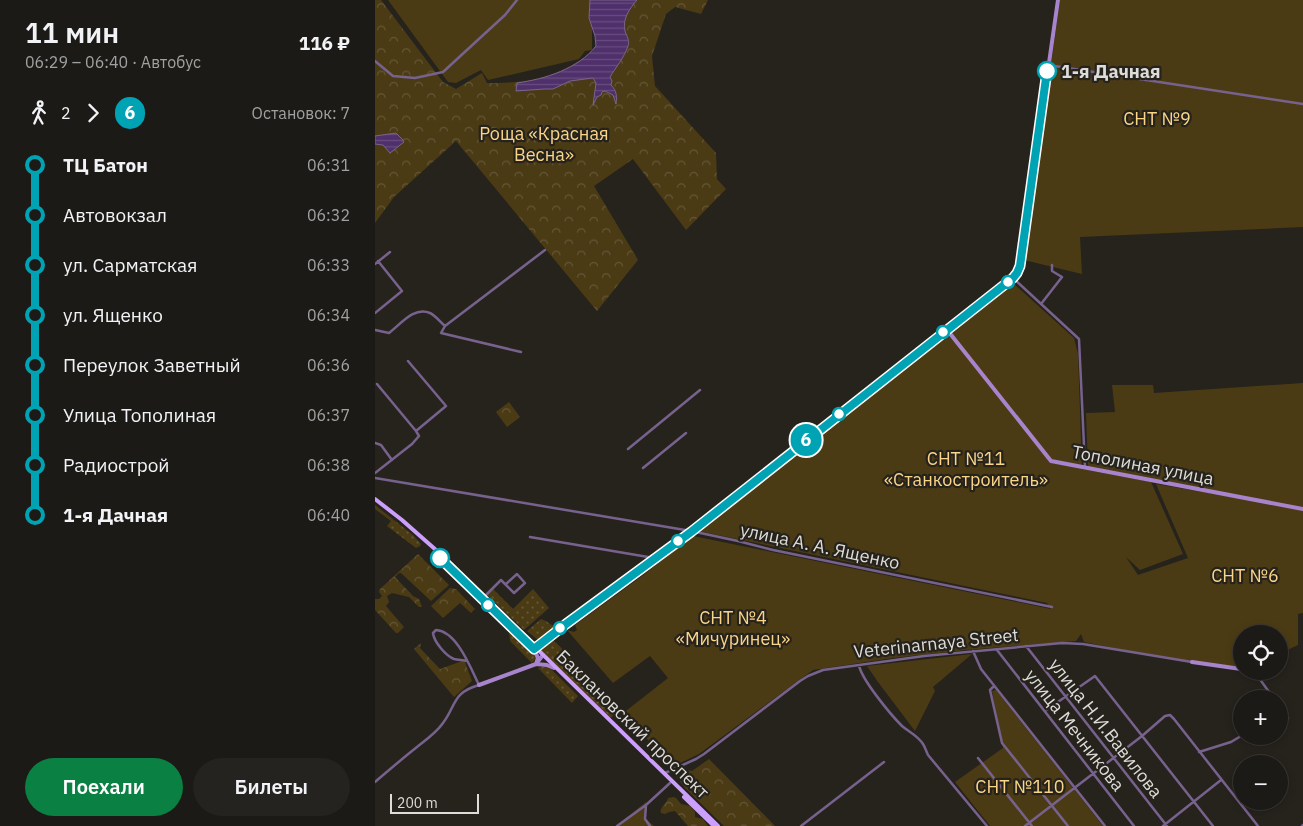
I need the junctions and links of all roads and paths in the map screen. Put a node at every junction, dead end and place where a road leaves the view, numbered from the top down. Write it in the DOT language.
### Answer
graph roads {
  1 [pos="517,0"];
  2 [pos="1058,0"];
  3 [pos="375,61"];
  4 [pos="1048,65"];
  5 [pos="1303,104"];
  6 [pos="545,250"];
  7 [pos="391,252"];
  8 [pos="377,262"];
  9 [pos="1052,265"];
  10 [pos="1013,278"];
  11 [pos="1041,304"];
  12 [pos="375,311"];
  13 [pos="445,326"];
  14 [pos="375,330"];
  15 [pos="948,331"];
  16 [pos="521,352"];
  17 [pos="408,361"];
  18 [pos="377,384"];
  19 [pos="700,390"];
  20 [pos="416,431"];
  21 [pos="686,433"];
  22 [pos="375,443"];
  23 [pos="628,449"];
  24 [pos="392,460"];
  25 [pos="1085,467"];
  26 [pos="643,468"];
  27 [pos="375,473"];
  28 [pos="375,478"];
  29 [pos="375,501"];
  30 [pos="1303,509"];
  31 [pos="691,532"];
  32 [pos="530,537"];
  33 [pos="426,543"];
  34 [pos="655,558"];
  35 [pos="506,584"];
  36 [pos="484,597"];
  37 [pos="1052,607"];
  38 [pos="1026,646"];
  39 [pos="535,648"];
  40 [pos="997,649"];
  41 [pos="973,651"];
  42 [pos="543,656"];
  43 [pos="467,661"];
  44 [pos="1192,662"];
  45 [pos="536,664"];
  46 [pos="859,665"];
  47 [pos="554,668"];
  48 [pos="1233,668"];
  49 [pos="479,685"];
  50 [pos="994,685"];
  51 [pos="1066,697"];
  52 [pos="1045,711"];
  53 [pos="1142,736"];
  54 [pos="1233,741"];
  55 [pos="1199,752"];
  56 [pos="978,758"];
  57 [pos="1113,758"];
  58 [pos="884,762"];
  59 [pos="1093,773"];
  60 [pos="662,774"];
  61 [pos="1221,780"];
  62 [pos="375,782"];
  63 [pos="670,783"];
  64 [pos="1075,788"];
  65 [pos="1194,801"];
  66 [pos="646,805"];
  67 [pos="1052,805"];
  68 [pos="1029,822"];
  69 [pos="1165,825"];
  70 [pos="617,826"];
  71 [pos="650,826"];
  72 [pos="714,826"];
  73 [pos="718,826"];
  74 [pos="801,826"];
  75 [pos="987,826"];
  76 [pos="1025,826"];
  77 [pos="1032,826"];
  78 [pos="1068,826"];
  79 [pos="1105,826"];
  80 [pos="1134,826"];
  81 [pos="1213,826"];
  82 [pos="1257,826"];
  1 -- 3 [label="street"];
  2 -- 4 [label="main road"];
  4 -- 5 [label="street"];
  4 -- 10 [label="main road"];
  6 -- 13 [label="street"];
  7 -- 8 [label="street"];
  8 -- 12 [label="street"];
  9 -- 11 [label="street"];
  10 -- 11 [label="street"];
  10 -- 31 [label="main road"];
  11 -- 25 [label="street"];
  13 -- 14 [label="street"];
  13 -- 16 [label="street"];
  15 -- 25 [label="main road, Тополиная улица"];
  17 -- 20 [label="street"];
  18 -- 20 [label="street"];
  19 -- 23 [label="street"];
  20 -- 24 [label="street"];
  21 -- 26 [label="street"];
  22 -- 24 [label="street"];
  24 -- 27 [label="street"];
  25 -- 30 [label="main road, Тополиная улица"];
  28 -- 31 [label="street, улица А. А. Ященко"];
  29 -- 33 [label="main road, Баклановский проспект"];
  31 -- 34 [label="main road"];
  31 -- 37 [label="street, улица А. А. Ященко"];
  32 -- 34 [label="street"];
  33 -- 36 [label="main road, Баклановский проспект"];
  33 -- 39 [label="main road, Баклановский проспект"];
  34 -- 39 [label="main road"];
  35 -- 35 [label="street"];
  35 -- 36 [label="street"];
  36 -- 39 [label="main road, Баклановский проспект"];
  38 -- 40 [label="street, Veterinarnaya Street"];
  38 -- 44 [label="street, Veterinarnaya Street"];
  38 -- 51 [label="street, улица Н.И.Вавилова"];
  39 -- 42 [label="main road, Баклановский проспект"];
  39 -- 45 [label="main road"];
  40 -- 41 [label="street, Veterinarnaya Street"];
  40 -- 52 [label="street, улица Мечникова"];
  41 -- 46 [label="street, Veterinarnaya Street"];
  41 -- 50 [label="street"];
  42 -- 45 [label="main road"];
  42 -- 47 [label="main road, Баклановский проспект"];
  42 -- 60 [label="main road, Баклановский проспект"];
  43 -- 43 [label="street"];
  43 -- 49 [label="street"];
  44 -- 48 [label="main road, Veterinarnaya Street"];
  45 -- 47 [label="main road"];
  45 -- 49 [label="main road"];
  46 -- 60 [label="street, Veterinarnaya Street"];
  46 -- 75 [label="street"];
  47 -- 60 [label="main road, Баклановский проспект"];
  49 -- 62 [label="street"];
  50 -- 64 [label="street"];
  50 -- 67 [label="street"];
  51 -- 52 [label="street"];
  51 -- 53 [label="street"];
  51 -- 57 [label="street, улица Н.И.Вавилова"];
  52 -- 59 [label="street, улица Мечникова"];
  53 -- 55 [label="street"];
  53 -- 57 [label="street"];
  53 -- 65 [label="street"];
  54 -- 55 [label="street"];
  55 -- 61 [label="street"];
  56 -- 68 [label="street"];
  57 -- 59 [label="street"];
  57 -- 69 [label="street, улица Н.И.Вавилова"];
  58 -- 74 [label="street"];
  59 -- 64 [label="street"];
  59 -- 80 [label="street, улица Мечникова"];
  60 -- 63 [label="main road, Баклановский проспект"];
  60 -- 73 [label="main road, Баклановский проспект"];
  61 -- 65 [label="street"];
  61 -- 82 [label="street"];
  63 -- 66 [label="street"];
  63 -- 72 [label="main road, Баклановский проспект"];
  64 -- 67 [label="street"];
  64 -- 79 [label="street"];
  65 -- 69 [label="street"];
  65 -- 81 [label="street"];
  66 -- 70 [label="street"];
  66 -- 71 [label="street"];
  67 -- 68 [label="street"];
  67 -- 78 [label="street"];
  68 -- 76 [label="street"];
  68 -- 77 [label="street"];
}
